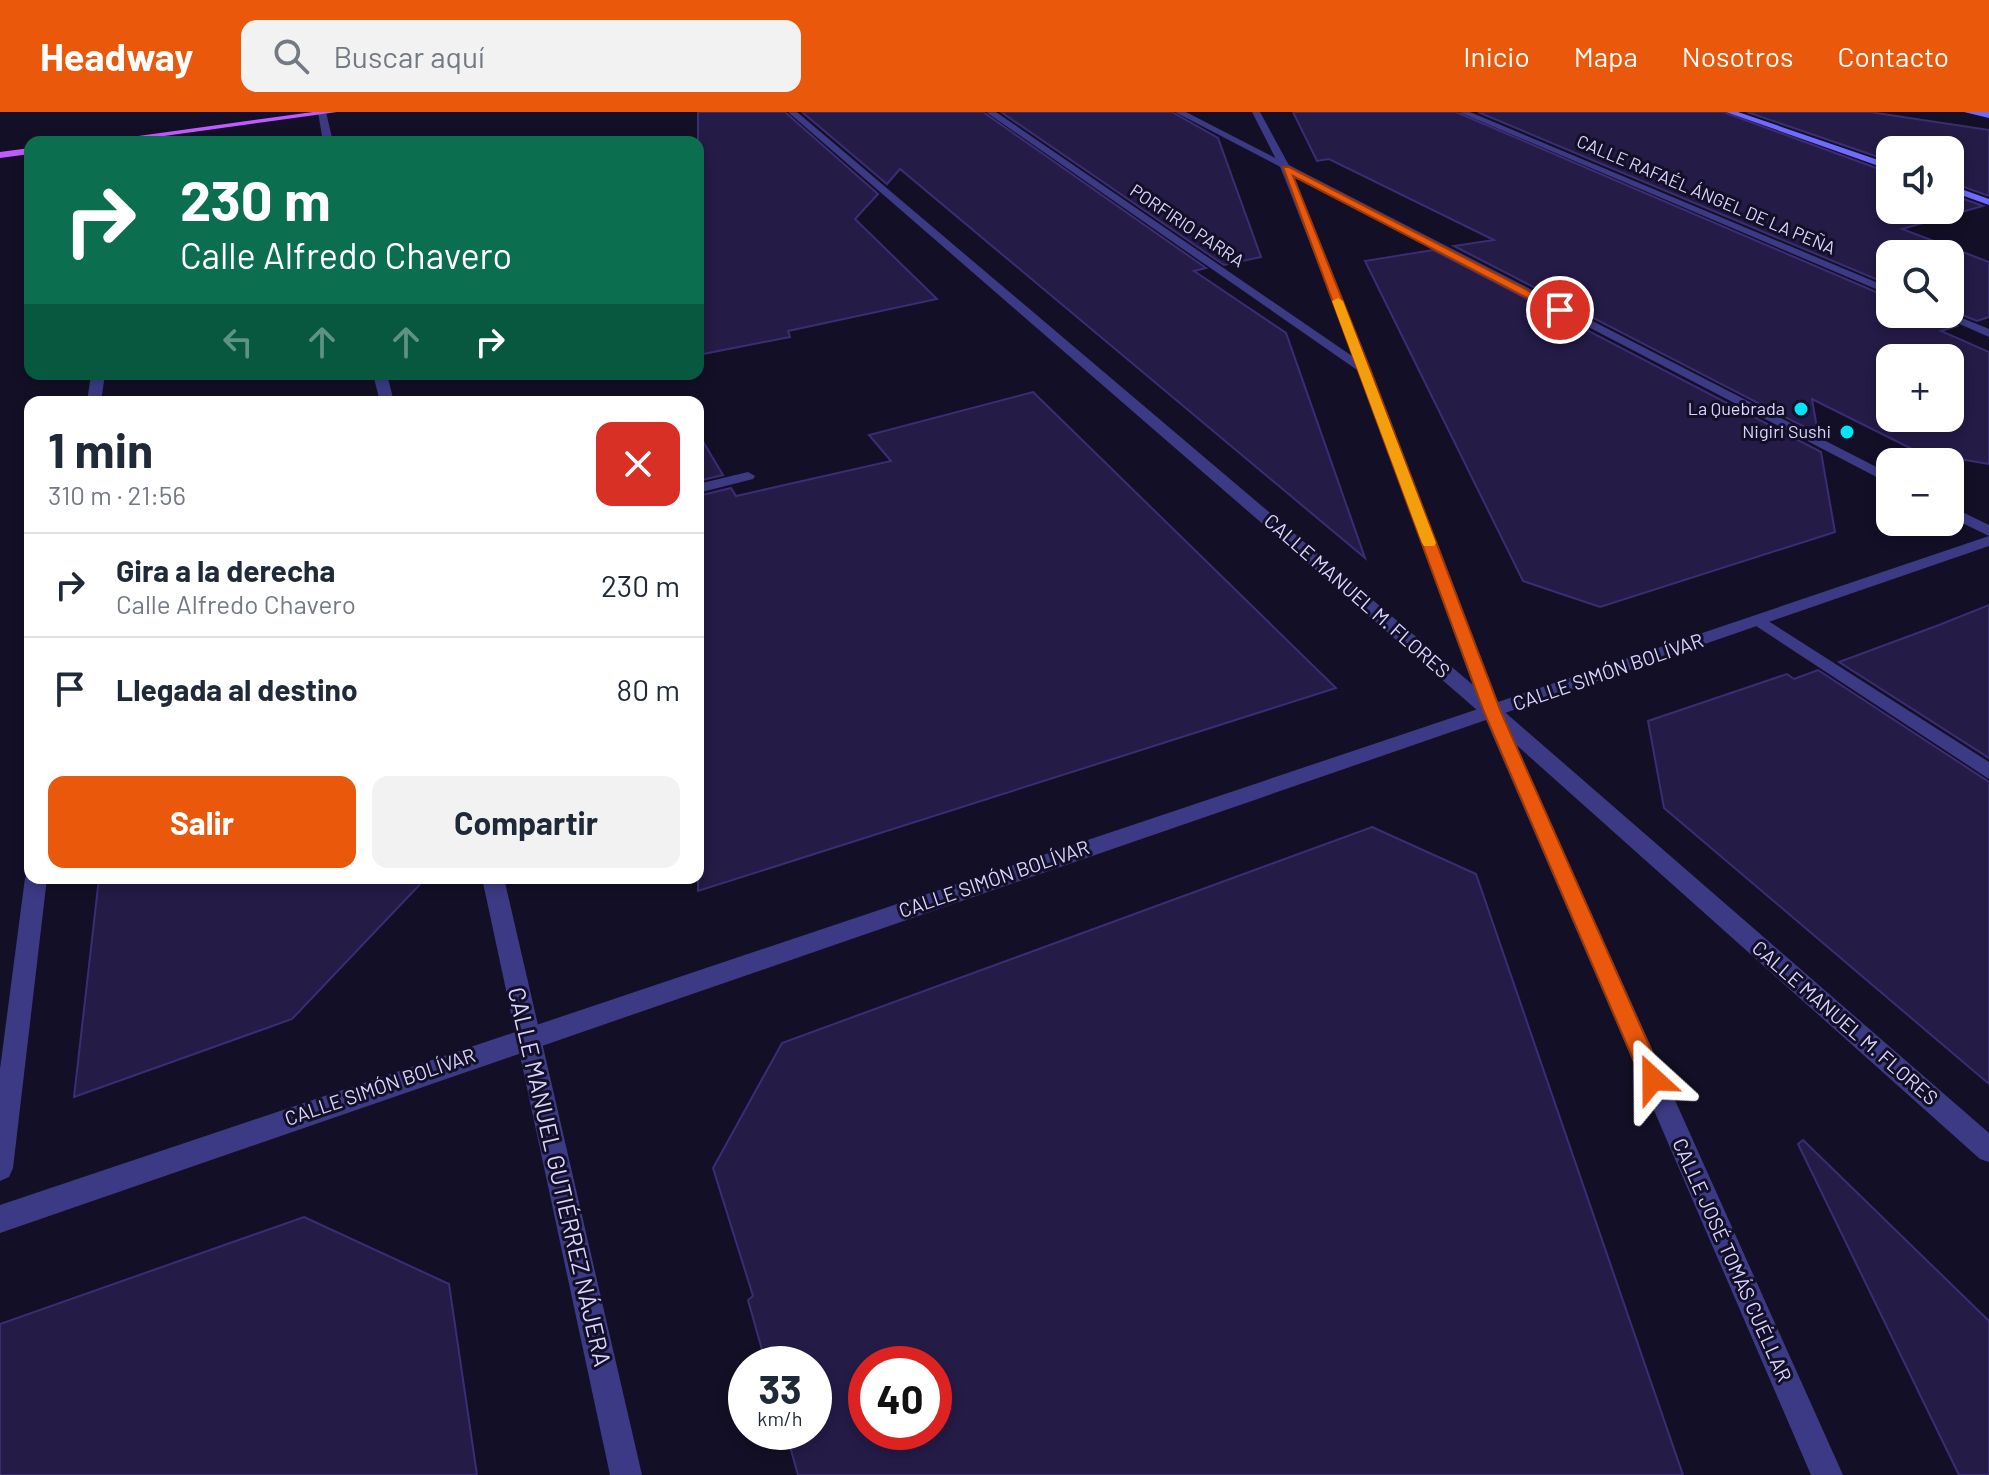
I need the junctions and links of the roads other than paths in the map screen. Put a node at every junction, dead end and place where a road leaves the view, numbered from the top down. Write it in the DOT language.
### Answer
graph roads {
  1 [pos="326,112"];
  2 [pos="792,112"];
  3 [pos="990,112"];
  4 [pos="1179,112"];
  5 [pos="1256,112"];
  6 [pos="1463,112"];
  7 [pos="1730,112"];
  8 [pos="1969,112"];
  9 [pos="1989,115"];
  10 [pos="155,136"];
  11 [pos="328,136"];
  12 [pos="24,152"];
  13 [pos="0,155"];
  14 [pos="1876,162"];
  15 [pos="1286,169"];
  16 [pos="1964,193"];
  17 [pos="1989,202"];
  18 [pos="1876,286"];
  19 [pos="1964,323"];
  20 [pos="1989,333"];
  21 [pos="1365,369"];
  22 [pos="1876,473"];
  23 [pos="748,476"];
  24 [pos="704,487"];
  25 [pos="1964,518"];
  26 [pos="1989,531"];
  27 [pos="1989,541"];
  28 [pos="1759,620"];
  29 [pos="1492,712"];
  30 [pos="1989,772"];
  31 [pos="35,884"];
  32 [pos="494,884"];
  33 [pos="528,1036"];
  34 [pos="1989,1150"];
  35 [pos="0,1168"];
  36 [pos="0,1219"];
  37 [pos="626,1475"];
  38 [pos="1827,1475"];
  1 -- 10 [label="main road"];
  1 -- 11 [label="street"];
  2 -- 29 [label="street, CALLE MANUEL M. FLORES"];
  3 -- 21 [label="street, PORFIRIO PARRA"];
  4 -- 15 [label="street"];
  5 -- 15 [label="street, CALLE JOSÉ TOMÁS CUÉLLAR"];
  6 -- 18 [label="street, CALLE RAFAÉL ÁNGEL DE LA PEÑA"];
  7 -- 14 [label="main road"];
  8 -- 9 [label="main road"];
  12 -- 13 [label="main road"];
  15 -- 21 [label="street, CALLE JOSÉ TOMÁS CUÉLLAR"];
  15 -- 22 [label="street"];
  16 -- 17 [label="main road"];
  19 -- 20 [label="street"];
  21 -- 29 [label="street, CALLE JOSÉ TOMÁS CUÉLLAR"];
  23 -- 24 [label="street"];
  25 -- 26 [label="street"];
  27 -- 28 [label="street, CALLE SIMÓN BOLÍVAR"];
  28 -- 29 [label="street, CALLE SIMÓN BOLÍVAR"];
  28 -- 30 [label="street"];
  29 -- 33 [label="street, CALLE SIMÓN BOLÍVAR"];
  29 -- 34 [label="street, CALLE MANUEL M. FLORES"];
  29 -- 38 [label="street, CALLE JOSÉ TOMÁS CUÉLLAR"];
  31 -- 35 [label="street"];
  32 -- 33 [label="street, CALLE MANUEL GUTIÉRREZ NÁJERA"];
  33 -- 36 [label="street, CALLE SIMÓN BOLÍVAR"];
  33 -- 37 [label="street, CALLE MANUEL GUTIÉRREZ NÁJERA"];
}
